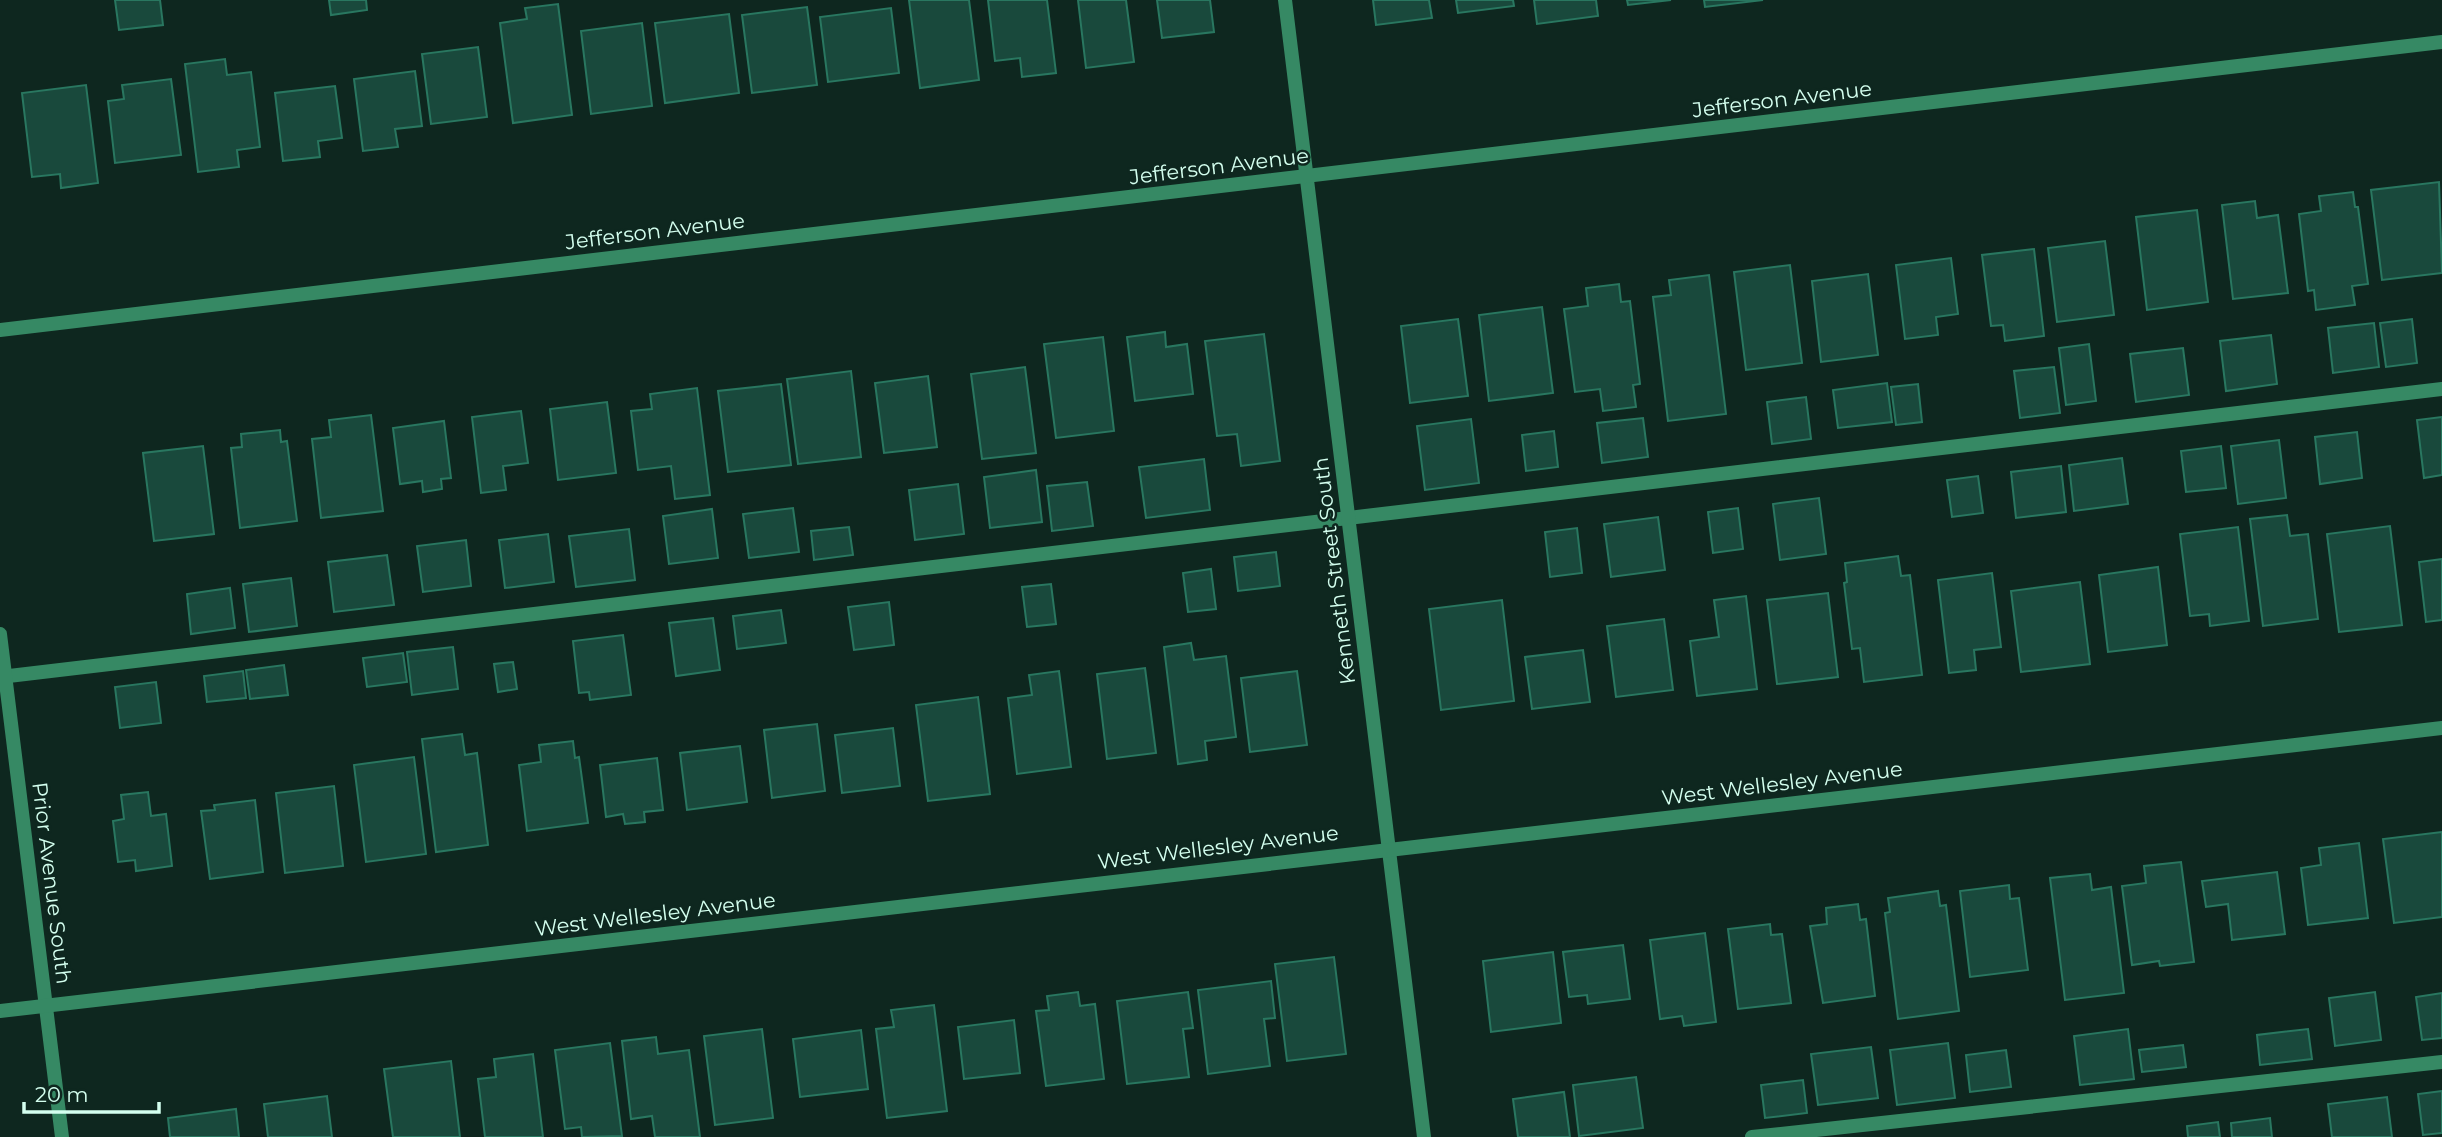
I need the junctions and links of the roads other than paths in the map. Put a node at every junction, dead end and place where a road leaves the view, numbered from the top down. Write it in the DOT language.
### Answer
graph roads {
  1 [pos="1285,0"];
  2 [pos="2442,42"];
  3 [pos="1308,177"];
  4 [pos="0,330"];
  5 [pos="2442,389"];
  6 [pos="1348,517"];
  7 [pos="0,634"];
  8 [pos="2,677"];
  9 [pos="2442,729"];
  10 [pos="1389,849"];
  11 [pos="47,1005"];
  12 [pos="0,1011"];
  13 [pos="2442,1062"];
  14 [pos="62,1137"];
  15 [pos="1424,1137"];
  16 [pos="1752,1137"];
  1 -- 3 [label="street, Kenneth Street South"];
  2 -- 3 [label="street, Jefferson Avenue"];
  3 -- 4 [label="street, Jefferson Avenue"];
  3 -- 6 [label="street, Kenneth Street South"];
  5 -- 6 [label="street"];
  6 -- 8 [label="street"];
  6 -- 10 [label="street, Kenneth Street South"];
  7 -- 8 [label="street, Prior Avenue South"];
  8 -- 11 [label="street, Prior Avenue South"];
  9 -- 10 [label="street, West Wellesley Avenue"];
  10 -- 11 [label="street, West Wellesley Avenue"];
  10 -- 15 [label="street, Kenneth Street South"];
  11 -- 12 [label="street, West Wellesley Avenue"];
  11 -- 14 [label="street, Prior Avenue South"];
  13 -- 16 [label="street"];
}
